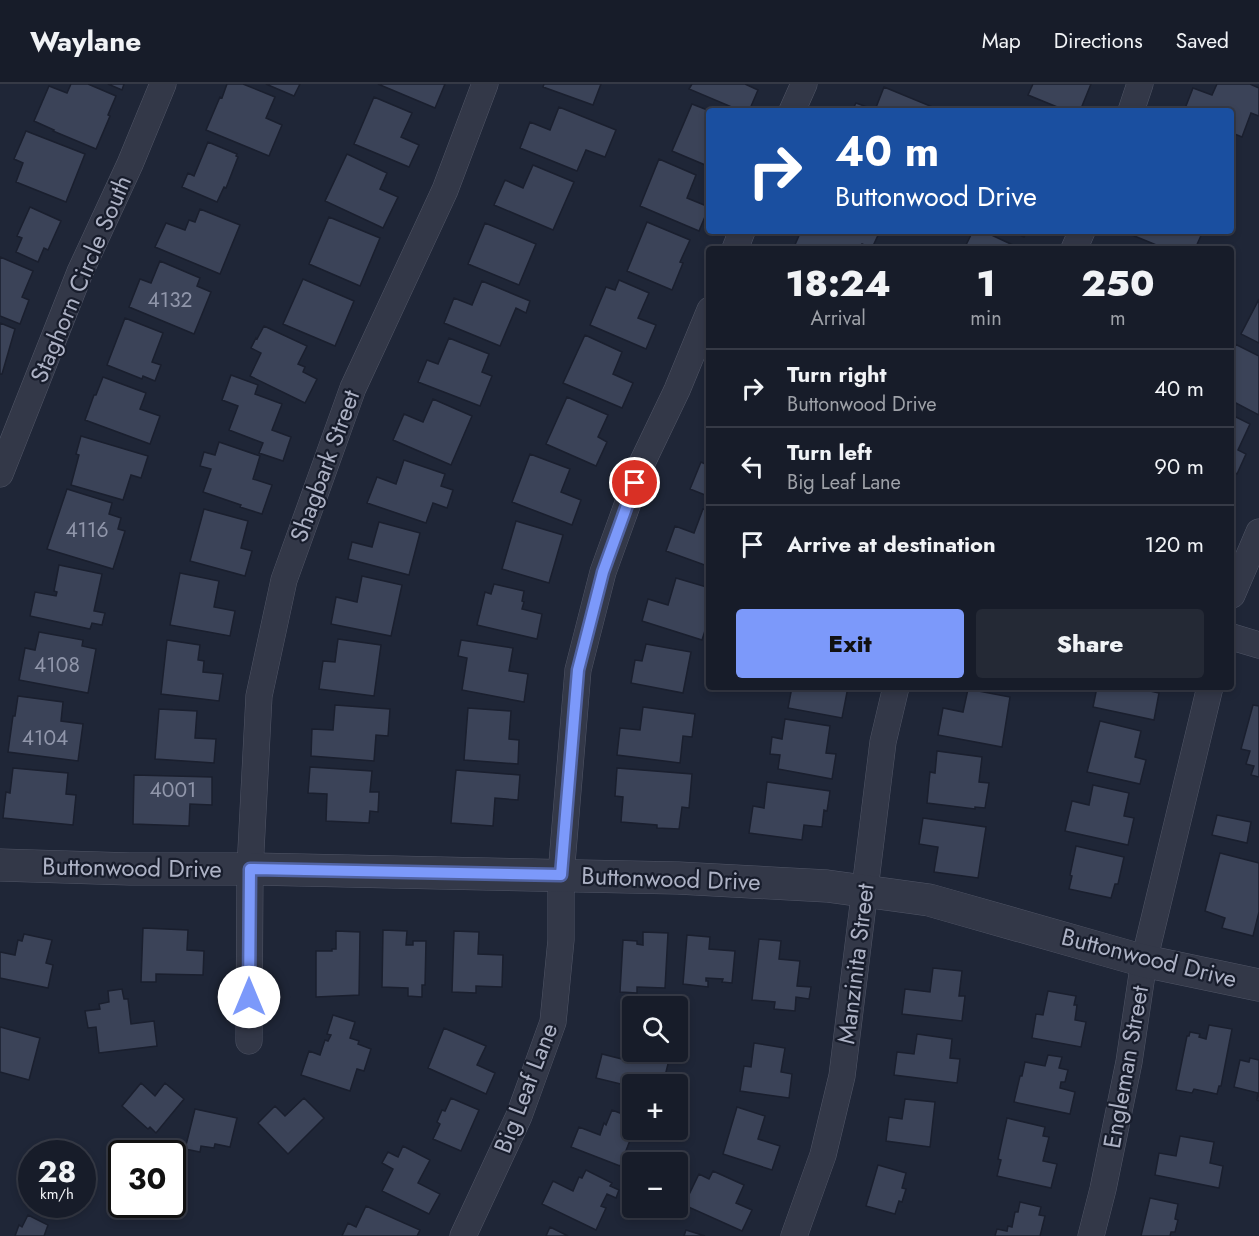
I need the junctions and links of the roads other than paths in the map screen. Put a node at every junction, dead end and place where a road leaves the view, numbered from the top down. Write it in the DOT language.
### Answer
graph roads {
  1 [pos="163,84"];
  2 [pos="485,84"];
  3 [pos="804,84"];
  4 [pos="1140,84"];
  5 [pos="793,108"];
  6 [pos="1132,108"];
  7 [pos="706,320"];
  8 [pos="0,474"];
  9 [pos="1259,532"];
  10 [pos="1234,590"];
  11 [pos="1234,638"];
  12 [pos="1259,645"];
  13 [pos="895,690"];
  14 [pos="1209,690"];
  15 [pos="0,865"];
  16 [pos="250,869"];
  17 [pos="561,875"];
  18 [pos="865,891"];
  19 [pos="1144,961"];
  20 [pos="1259,985"];
  21 [pos="249,1041"];
  22 [pos="463,1236"];
  23 [pos="794,1236"];
  24 [pos="1091,1236"];
  1 -- 8 [label="street, Staghorn Circle South"];
  2 -- 16 [label="street, Shagbark Street"];
  3 -- 5 [label="street"];
  4 -- 6 [label="street"];
  7 -- 17 [label="street, Big Leaf Lane"];
  9 -- 10 [label="street"];
  11 -- 12 [label="street"];
  13 -- 18 [label="street, Manzinita Street"];
  14 -- 19 [label="street, Engleman Street"];
  15 -- 16 [label="street, Buttonwood Drive"];
  16 -- 17 [label="street, Buttonwood Drive"];
  16 -- 21 [label="street, Shagbark Street"];
  17 -- 18 [label="street, Buttonwood Drive"];
  17 -- 22 [label="street, Big Leaf Lane"];
  18 -- 19 [label="street, Buttonwood Drive"];
  18 -- 23 [label="street, Manzinita Street"];
  19 -- 20 [label="street, Buttonwood Drive"];
  19 -- 24 [label="street, Engleman Street"];
}
